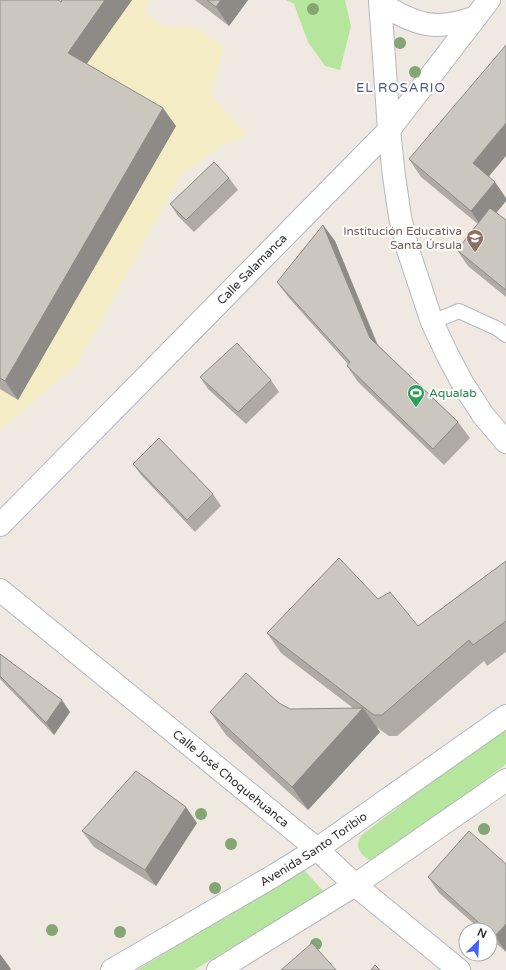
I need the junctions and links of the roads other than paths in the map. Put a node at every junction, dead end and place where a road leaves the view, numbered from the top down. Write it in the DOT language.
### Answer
graph roads {
  1 [pos="489,0"];
  2 [pos="380,1"];
  3 [pos="476,17"];
  4 [pos="388,130"];
  5 [pos="432,322"];
  6 [pos="506,335"];
  7 [pos="506,442"];
  8 [pos="0,525"];
  9 [pos="0,590"];
  10 [pos="506,716"];
  11 [pos="506,780"];
  12 [pos="317,849"];
  13 [pos="355,885"];
  14 [pos="112,970"];
  15 [pos="218,970"];
  16 [pos="459,970"];
  1 -- 3 [label="street, Calle Salamanca"];
  2 -- 3 [label="street"];
  2 -- 4 [label="street"];
  3 -- 4 [label="street, Calle Salamanca"];
  4 -- 5 [label="street"];
  4 -- 8 [label="street, Calle Salamanca"];
  5 -- 6 [label="lane"];
  5 -- 7 [label="street"];
  9 -- 12 [label="street, Calle José Choquehuanca"];
  10 -- 12 [label="street, Avenida Santo Toribio"];
  11 -- 13 [label="street"];
  12 -- 13 [label="street, Calle José Choquehuanca"];
  12 -- 14 [label="street, Avenida Santo Toribio"];
  13 -- 15 [label="street"];
  13 -- 16 [label="street, Calle José Choquehuanca"];
}
